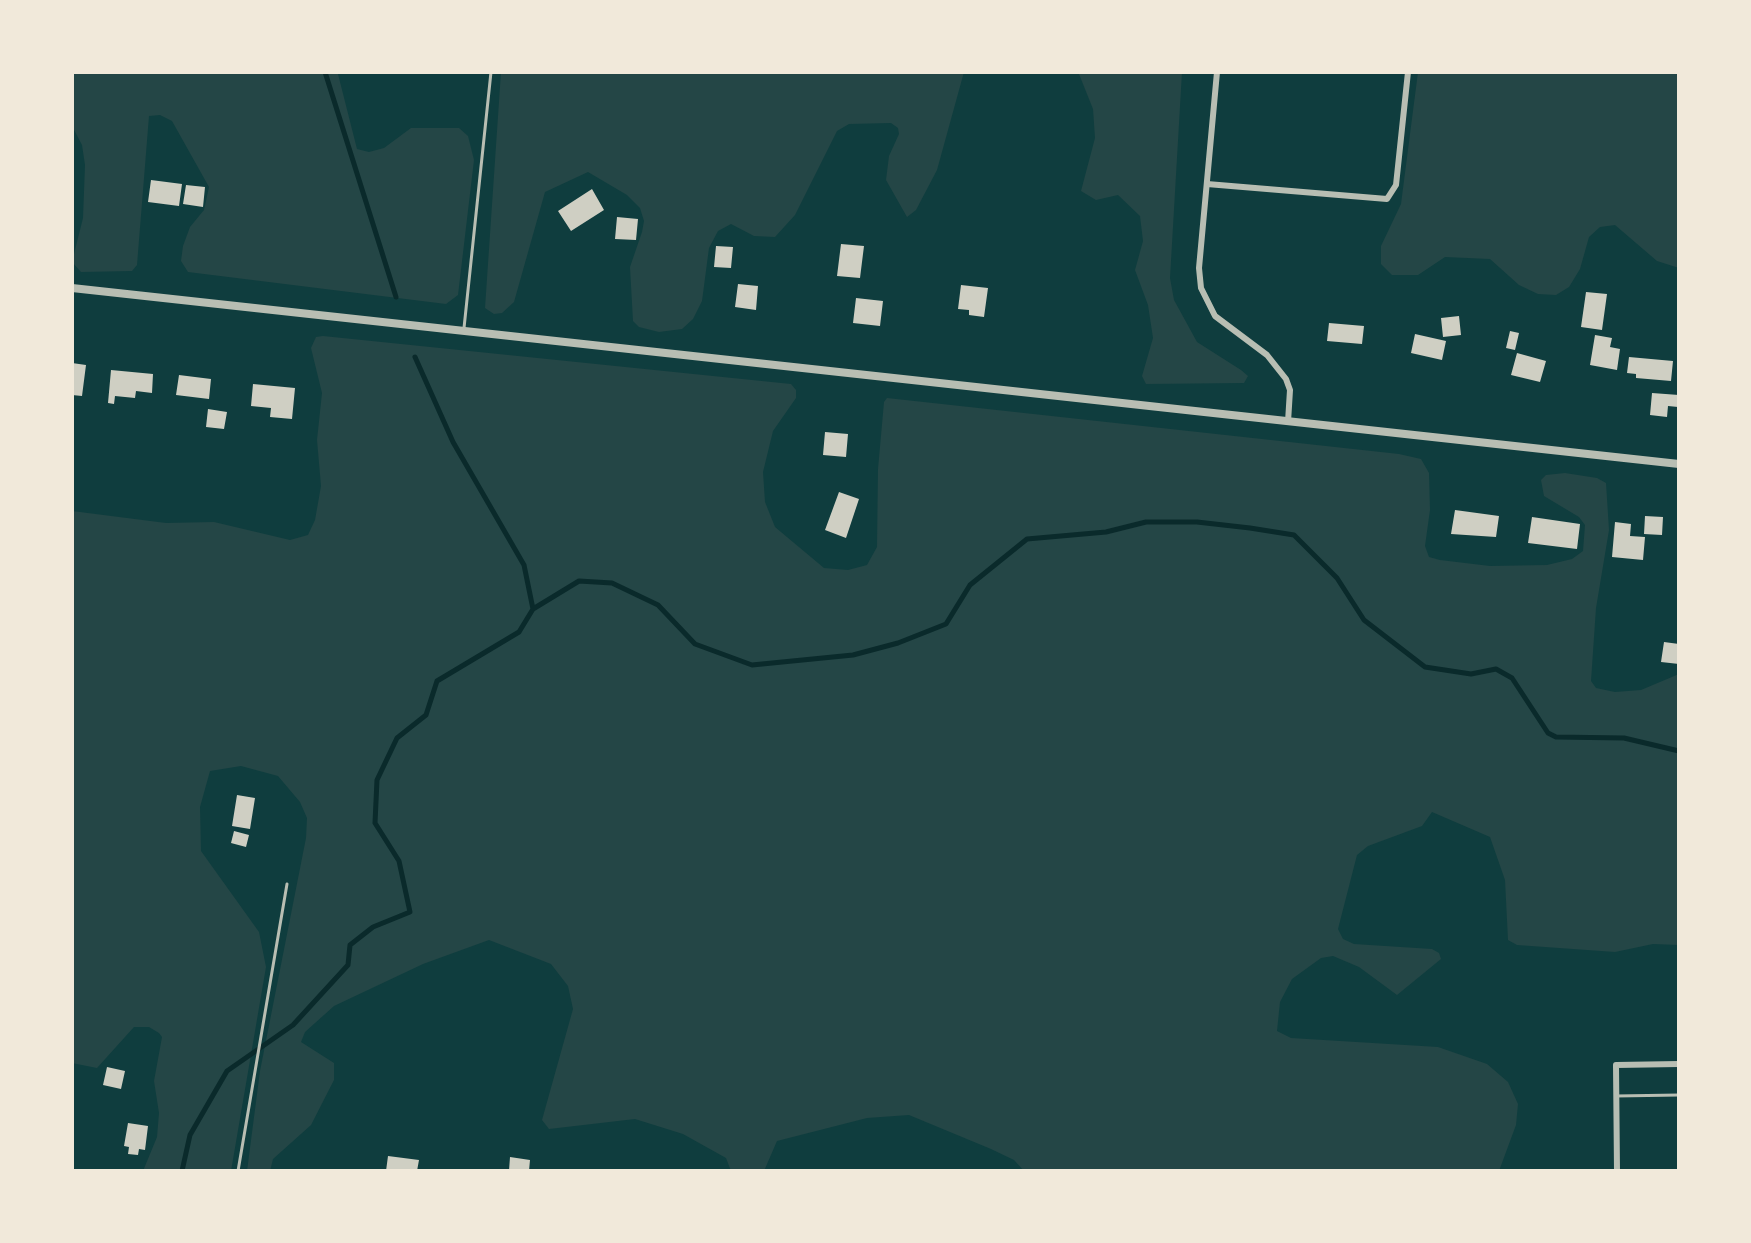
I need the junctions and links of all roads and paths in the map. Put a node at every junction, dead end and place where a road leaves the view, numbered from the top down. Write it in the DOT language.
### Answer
graph roads {
  1 [pos="491,72"];
  2 [pos="1217,72"];
  3 [pos="1408,72"];
  4 [pos="1207,184"];
  5 [pos="72,288"];
  6 [pos="463,331"];
  7 [pos="1288,422"];
  8 [pos="1679,464"];
  9 [pos="287,884"];
  10 [pos="1679,1064"];
  11 [pos="1679,1095"];
  12 [pos="1616,1096"];
  13 [pos="238,1171"];
  14 [pos="1617,1171"];
  1 -- 6 [label="lane"];
  2 -- 4 [label="street"];
  3 -- 4 [label="street"];
  4 -- 7 [label="street"];
  5 -- 6 [label="street"];
  6 -- 7 [label="street"];
  7 -- 8 [label="street"];
  9 -- 13 [label="lane"];
  10 -- 12 [label="street"];
  11 -- 12 [label="lane"];
  12 -- 14 [label="street"];
}
